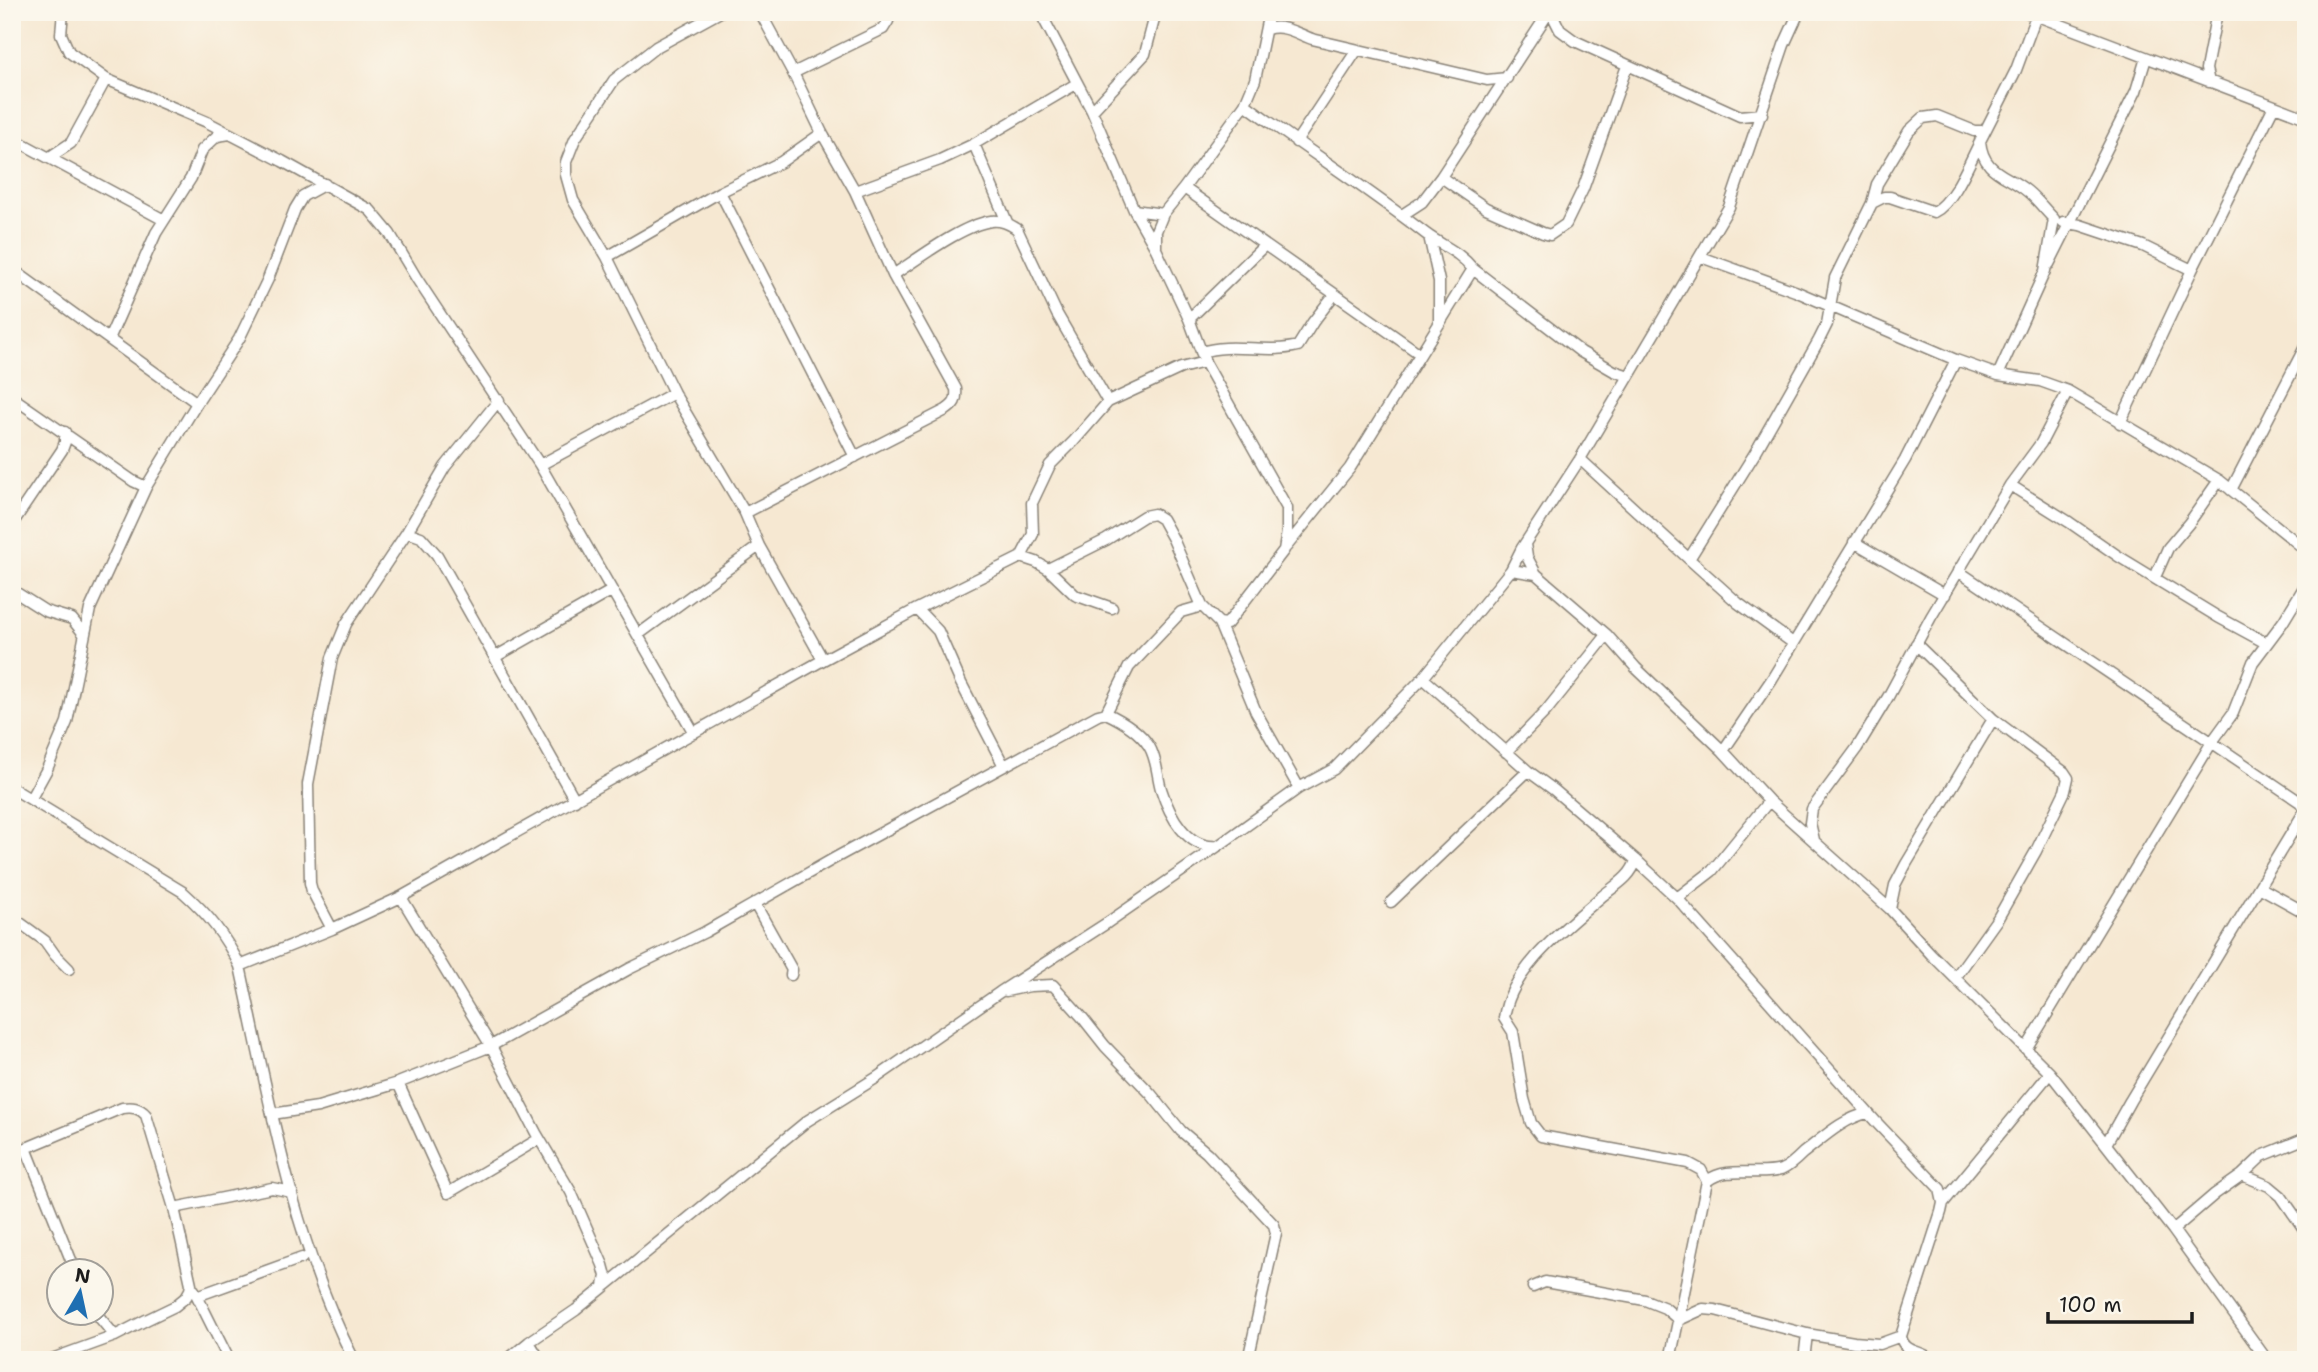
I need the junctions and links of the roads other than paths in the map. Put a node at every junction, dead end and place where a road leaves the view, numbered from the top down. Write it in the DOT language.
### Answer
graph roads {
  1 [pos="63,12"];
  2 [pos="720,12"];
  3 [pos="760,12"];
  4 [pos="890,12"];
  5 [pos="1156,12"];
  6 [pos="1269,12"];
  7 [pos="1550,12"];
  8 [pos="1799,12"];
  9 [pos="2217,12"];
  10 [pos="1042,14"];
  11 [pos="2032,14"];
  12 [pos="1267,29"];
  13 [pos="1357,50"];
  14 [pos="2146,58"];
  15 [pos="1627,66"];
  16 [pos="793,73"];
  17 [pos="1507,78"];
  18 [pos="106,79"];
  19 [pos="1488,80"];
  20 [pos="2209,82"];
  21 [pos="1076,84"];
  22 [pos="1494,97"];
  23 [pos="1245,104"];
  24 [pos="2274,106"];
  25 [pos="1092,111"];
  26 [pos="1762,114"];
  27 [pos="1740,116"];
  28 [pos="2306,118"];
  29 [pos="822,133"];
  30 [pos="229,134"];
  31 [pos="1982,136"];
  32 [pos="12,138"];
  33 [pos="1753,139"];
  34 [pos="1296,142"];
  35 [pos="974,144"];
  36 [pos="50,158"];
  37 [pos="1441,177"];
  38 [pos="325,184"];
  39 [pos="1184,188"];
  40 [pos="855,191"];
  41 [pos="720,192"];
  42 [pos="1421,202"];
  43 [pos="1872,203"];
  44 [pos="1134,210"];
  45 [pos="1163,214"];
  46 [pos="1402,215"];
  47 [pos="2054,219"];
  48 [pos="164,220"];
  49 [pos="1007,222"];
  50 [pos="2069,224"];
  51 [pos="1419,228"];
  52 [pos="1429,236"];
  53 [pos="1265,245"];
  54 [pos="1156,249"];
  55 [pos="607,257"];
  56 [pos="1702,257"];
  57 [pos="1473,269"];
  58 [pos="2192,270"];
  59 [pos="2045,271"];
  60 [pos="13,272"];
  61 [pos="893,275"];
  62 [pos="1334,295"];
  63 [pos="1832,306"];
  64 [pos="1189,319"];
  65 [pos="1439,322"];
  66 [pos="109,339"];
  67 [pos="2306,345"];
  68 [pos="1420,354"];
  69 [pos="1203,357"];
  70 [pos="1955,360"];
  71 [pos="1998,375"];
  72 [pos="1629,376"];
  73 [pos="2068,391"];
  74 [pos="674,393"];
  75 [pos="12,397"];
  76 [pos="499,400"];
  77 [pos="1108,402"];
  78 [pos="197,403"];
  79 [pos="2120,423"];
  80 [pos="65,432"];
  81 [pos="855,457"];
  82 [pos="1580,459"];
  83 [pos="540,466"];
  84 [pos="2219,480"];
  85 [pos="2010,485"];
  86 [pos="146,487"];
  87 [pos="2231,490"];
  88 [pos="1287,508"];
  89 [pos="745,513"];
  90 [pos="1311,516"];
  91 [pos="12,524"];
  92 [pos="407,532"];
  93 [pos="1854,542"];
  94 [pos="1525,544"];
  95 [pos="759,547"];
  96 [pos="1283,550"];
  97 [pos="2306,550"];
  98 [pos="1021,557"];
  99 [pos="1689,559"];
  100 [pos="1048,569"];
  101 [pos="1511,570"];
  102 [pos="1958,571"];
  103 [pos="1536,574"];
  104 [pos="2155,577"];
  105 [pos="2306,584"];
  106 [pos="12,590"];
  107 [pos="611,591"];
  108 [pos="1944,594"];
  109 [pos="1202,606"];
  110 [pos="1112,608"];
  111 [pos="90,609"];
  112 [pos="917,609"];
  113 [pos="72,619"];
  114 [pos="1219,623"];
  115 [pos="84,634"];
  116 [pos="639,634"];
  117 [pos="1607,635"];
  118 [pos="1793,643"];
  119 [pos="2266,643"];
  120 [pos="1916,644"];
  121 [pos="495,657"];
  122 [pos="823,660"];
  123 [pos="1423,678"];
  124 [pos="1106,713"];
  125 [pos="1993,719"];
  126 [pos="694,733"];
  127 [pos="2212,742"];
  128 [pos="1723,751"];
  129 [pos="1506,752"];
  130 [pos="1004,766"];
  131 [pos="1528,771"];
  132 [pos="12,788"];
  133 [pos="1299,789"];
  134 [pos="31,798"];
  135 [pos="575,800"];
  136 [pos="1769,801"];
  137 [pos="2306,807"];
  138 [pos="1814,840"];
  139 [pos="1218,846"];
  140 [pos="1636,860"];
  141 [pos="2259,887"];
  142 [pos="401,897"];
  143 [pos="1676,898"];
  144 [pos="1391,902"];
  145 [pos="755,904"];
  146 [pos="1889,909"];
  147 [pos="2306,913"];
  148 [pos="12,917"];
  149 [pos="332,929"];
  150 [pos="240,966"];
  151 [pos="69,969"];
  152 [pos="792,975"];
  153 [pos="1955,978"];
  154 [pos="1000,992"];
  155 [pos="492,1046"];
  156 [pos="2026,1049"];
  157 [pos="2050,1073"];
  158 [pos="398,1083"];
  159 [pos="1851,1093"];
  160 [pos="1868,1113"];
  161 [pos="272,1114"];
  162 [pos="1847,1119"];
  163 [pos="2306,1138"];
  164 [pos="540,1139"];
  165 [pos="2106,1144"];
  166 [pos="26,1148"];
  167 [pos="12,1154"];
  168 [pos="286,1170"];
  169 [pos="2242,1175"];
  170 [pos="1707,1181"];
  171 [pos="1935,1185"];
  172 [pos="1955,1187"];
  173 [pos="272,1188"];
  174 [pos="292,1192"];
  175 [pos="1943,1203"];
  176 [pos="174,1208"];
  177 [pos="2173,1230"];
  178 [pos="2306,1233"];
  179 [pos="69,1256"];
  180 [pos="302,1258"];
  181 [pos="191,1284"];
  182 [pos="604,1286"];
  183 [pos="1533,1287"];
  184 [pos="197,1296"];
  185 [pos="1679,1320"];
  186 [pos="107,1326"];
  187 [pos="1807,1334"];
  188 [pos="115,1336"];
  189 [pos="1900,1336"];
  190 [pos="529,1342"];
  191 [pos="49,1360"];
  192 [pos="229,1360"];
  193 [pos="354,1360"];
  194 [pos="507,1360"];
  195 [pos="540,1360"];
  196 [pos="1248,1360"];
  197 [pos="1670,1360"];
  198 [pos="1804,1360"];
  199 [pos="1933,1360"];
  200 [pos="2267,1360"];
  1 -- 18 [label="street"];
  2 -- 55 [label="street"];
  3 -- 16 [label="street"];
  4 -- 16 [label="street"];
  5 -- 25 [label="street"];
  6 -- 12 [label="street"];
  7 -- 15 [label="street"];
  7 -- 17 [label="street"];
  8 -- 26 [label="street"];
  9 -- 20 [label="street"];
  10 -- 21 [label="street"];
  11 -- 14 [label="street"];
  11 -- 31 [label="street"];
  12 -- 13 [label="street"];
  12 -- 23 [label="street"];
  13 -- 19 [label="street"];
  13 -- 34 [label="street"];
  14 -- 20 [label="street"];
  14 -- 50 [label="street"];
  15 -- 27 [label="street"];
  15 -- 37 [label="street"];
  16 -- 29 [label="street"];
  17 -- 19 [label="street"];
  17 -- 22 [label="street"];
  18 -- 30 [label="street"];
  18 -- 36 [label="street"];
  19 -- 22 [label="street"];
  20 -- 24 [label="street"];
  21 -- 25 [label="street"];
  21 -- 35 [label="street"];
  22 -- 37 [label="street"];
  23 -- 34 [label="street"];
  23 -- 39 [label="street"];
  24 -- 28 [label="street"];
  24 -- 58 [label="street"];
  25 -- 44 [label="street"];
  26 -- 27 [label="street"];
  26 -- 33 [label="street"];
  27 -- 33 [label="street"];
  29 -- 40 [label="street"];
  29 -- 41 [label="street"];
  30 -- 38 [label="street"];
  30 -- 48 [label="street"];
  31 -- 43 [label="street"];
  31 -- 43 [label="street"];
  31 -- 47 [label="street"];
  32 -- 36 [label="street"];
  33 -- 56 [label="street"];
  34 -- 46 [label="street"];
  35 -- 40 [label="street"];
  35 -- 49 [label="street"];
  36 -- 48 [label="street"];
  37 -- 42 [label="street"];
  38 -- 76 [label="street"];
  38 -- 78 [label="street"];
  39 -- 45 [label="street"];
  39 -- 53 [label="street"];
  40 -- 61 [label="street"];
  41 -- 55 [label="street"];
  41 -- 81 [label="street"];
  42 -- 46 [label="street"];
  42 -- 51 [label="street"];
  43 -- 63 [label="street"];
  44 -- 45 [label="street"];
  44 -- 54 [label="street"];
  45 -- 54 [label="street"];
  46 -- 51 [label="street"];
  47 -- 50 [label="street"];
  47 -- 59 [label="street"];
  48 -- 66 [label="street"];
  49 -- 61 [label="street"];
  49 -- 77 [label="street"];
  50 -- 58 [label="street"];
  50 -- 59 [label="street"];
  51 -- 52 [label="street"];
  52 -- 57 [label="street"];
  52 -- 65 [label="street"];
  53 -- 62 [label="street"];
  53 -- 64 [label="street"];
  54 -- 64 [label="street"];
  55 -- 74 [label="street"];
  56 -- 63 [label="street"];
  56 -- 72 [label="street"];
  57 -- 65 [label="street"];
  57 -- 72 [label="street"];
  58 -- 79 [label="street"];
  59 -- 71 [label="street"];
  60 -- 66 [label="street"];
  61 -- 81 [label="street"];
  62 -- 68 [label="street"];
  62 -- 69 [label="street"];
  63 -- 70 [label="street"];
  63 -- 99 [label="street"];
  64 -- 69 [label="street"];
  65 -- 68 [label="street"];
  66 -- 78 [label="street"];
  67 -- 87 [label="street"];
  68 -- 90 [label="street"];
  69 -- 77 [label="street"];
  69 -- 88 [label="street"];
  70 -- 71 [label="street"];
  70 -- 93 [label="street"];
  71 -- 73 [label="street"];
  72 -- 82 [label="street"];
  73 -- 79 [label="street"];
  73 -- 85 [label="street"];
  74 -- 83 [label="street"];
  74 -- 89 [label="street"];
  75 -- 80 [label="street"];
  76 -- 83 [label="street"];
  76 -- 92 [label="street"];
  77 -- 98 [label="street"];
  78 -- 86 [label="street"];
  79 -- 84 [label="street"];
  80 -- 86 [label="street"];
  80 -- 91 [label="street"];
  81 -- 89 [label="street"];
  82 -- 94 [label="street"];
  82 -- 99 [label="street"];
  83 -- 107 [label="street"];
  84 -- 87 [label="street"];
  84 -- 104 [label="street"];
  85 -- 102 [label="street"];
  85 -- 104 [label="street"];
  86 -- 111 [label="street"];
  87 -- 97 [label="street"];
  88 -- 90 [label="street"];
  88 -- 96 [label="street"];
  89 -- 95 [label="street"];
  90 -- 96 [label="street"];
  92 -- 121 [label="street"];
  92 -- 149 [label="street"];
  93 -- 108 [label="street"];
  93 -- 118 [label="street"];
  94 -- 101 [label="street"];
  94 -- 103 [label="street"];
  95 -- 116 [label="street"];
  95 -- 122 [label="street"];
  96 -- 114 [label="street"];
  98 -- 100 [label="street"];
  98 -- 112 [label="street"];
  99 -- 118 [label="street"];
  100 -- 109 [label="street"];
  100 -- 110 [label="street"];
  101 -- 103 [label="street"];
  101 -- 123 [label="street"];
  102 -- 108 [label="street"];
  102 -- 127 [label="street"];
  103 -- 117 [label="street"];
  104 -- 119 [label="street"];
  105 -- 119 [label="street"];
  106 -- 113 [label="street"];
  107 -- 116 [label="street"];
  107 -- 121 [label="street"];
  108 -- 120 [label="street"];
  109 -- 114 [label="street"];
  109 -- 124 [label="street"];
  111 -- 113 [label="street"];
  111 -- 115 [label="street"];
  112 -- 122 [label="street"];
  112 -- 130 [label="street"];
  113 -- 115 [label="street"];
  114 -- 133 [label="street"];
  115 -- 134 [label="street"];
  116 -- 126 [label="street"];
  117 -- 128 [label="street"];
  117 -- 129 [label="street"];
  118 -- 128 [label="street"];
  119 -- 127 [label="street"];
  120 -- 125 [label="street"];
  120 -- 138 [label="street"];
  121 -- 135 [label="street"];
  122 -- 126 [label="street"];
  123 -- 129 [label="street"];
  123 -- 133 [label="street"];
  124 -- 130 [label="street"];
  124 -- 139 [label="street"];
  125 -- 146 [label="street"];
  125 -- 153 [label="street"];
  126 -- 135 [label="street"];
  127 -- 137 [label="street"];
  127 -- 156 [label="street"];
  128 -- 136 [label="street"];
  129 -- 131 [label="street"];
  130 -- 145 [label="street"];
  131 -- 140 [label="street"];
  131 -- 144 [label="street"];
  132 -- 134 [label="street"];
  133 -- 139 [label="street"];
  134 -- 150 [label="street"];
  135 -- 142 [label="street"];
  136 -- 138 [label="street"];
  136 -- 143 [label="street"];
  137 -- 141 [label="street"];
  138 -- 146 [label="street"];
  139 -- 154 [label="street"];
  140 -- 143 [label="street"];
  140 -- 170 [label="street"];
  141 -- 147 [label="street"];
  141 -- 165 [label="street"];
  142 -- 149 [label="street"];
  142 -- 155 [label="street"];
  143 -- 159 [label="street"];
  145 -- 152 [label="street"];
  145 -- 155 [label="street"];
  146 -- 153 [label="street"];
  148 -- 151 [label="street"];
  149 -- 150 [label="street"];
  150 -- 161 [label="street"];
  153 -- 156 [label="street"];
  154 -- 182 [label="street"];
  154 -- 196 [label="street"];
  155 -- 158 [label="street"];
  155 -- 164 [label="street"];
  156 -- 157 [label="street"];
  157 -- 165 [label="street"];
  157 -- 172 [label="street"];
  158 -- 161 [label="street"];
  158 -- 164 [label="street"];
  159 -- 160 [label="street"];
  159 -- 162 [label="street"];
  160 -- 162 [label="street"];
  160 -- 171 [label="street"];
  161 -- 168 [label="street"];
  162 -- 170 [label="street"];
  163 -- 169 [label="street"];
  164 -- 182 [label="street"];
  165 -- 177 [label="street"];
  166 -- 167 [label="street"];
  166 -- 176 [label="street"];
  166 -- 179 [label="street"];
  168 -- 173 [label="street"];
  168 -- 174 [label="street"];
  169 -- 177 [label="street"];
  169 -- 178 [label="street"];
  170 -- 185 [label="street"];
  171 -- 172 [label="street"];
  171 -- 175 [label="street"];
  172 -- 175 [label="street"];
  173 -- 174 [label="street"];
  173 -- 176 [label="street"];
  174 -- 193 [label="street"];
  175 -- 189 [label="street"];
  176 -- 181 [label="street"];
  177 -- 200 [label="street"];
  180 -- 184 [label="street"];
  181 -- 184 [label="street"];
  181 -- 188 [label="street"];
  182 -- 190 [label="street"];
  183 -- 185 [label="street"];
  184 -- 192 [label="street"];
  185 -- 187 [label="street"];
  185 -- 197 [label="street"];
  186 -- 188 [label="street"];
  187 -- 189 [label="street"];
  187 -- 198 [label="street"];
  188 -- 191 [label="street"];
  189 -- 199 [label="street"];
  190 -- 194 [label="street"];
  190 -- 195 [label="street"];
}
